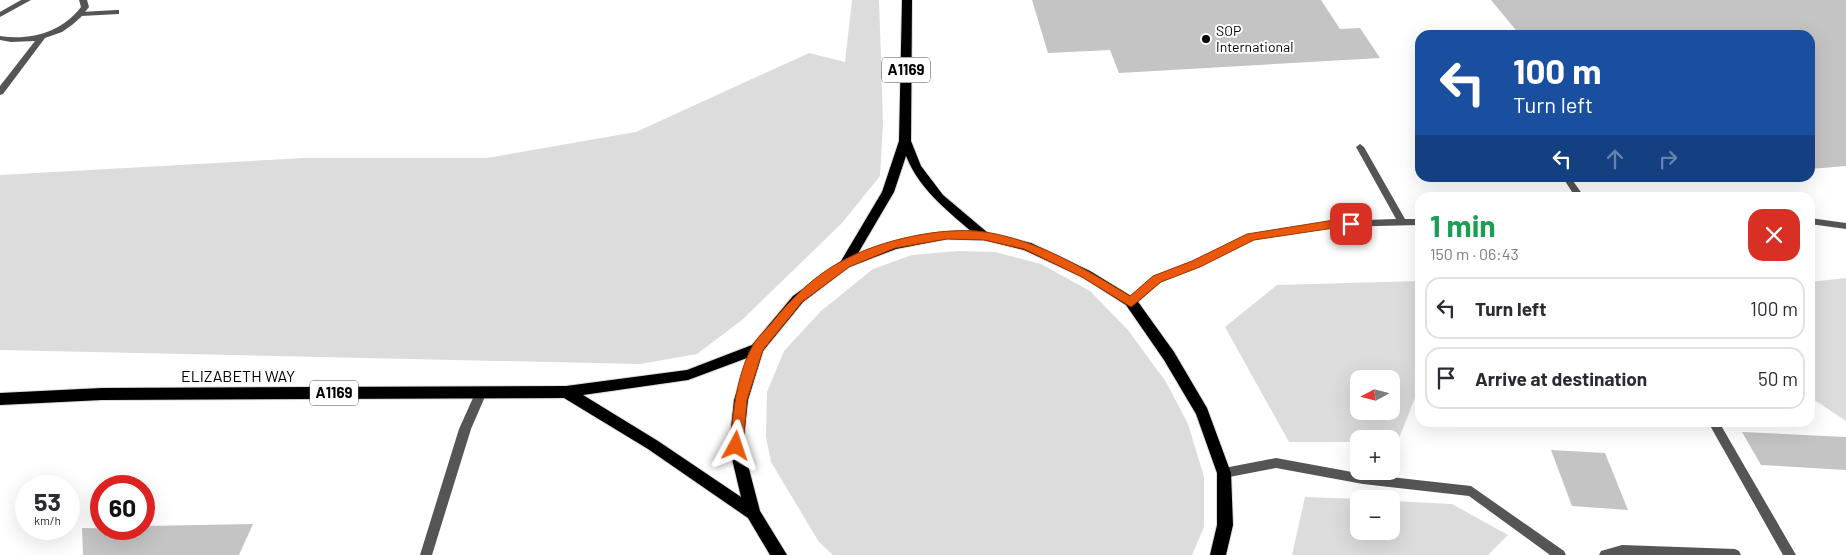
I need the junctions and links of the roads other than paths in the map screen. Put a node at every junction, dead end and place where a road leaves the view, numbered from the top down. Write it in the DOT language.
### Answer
graph roads {
  1 [pos="27,0"];
  2 [pos="83,0"];
  3 [pos="907,0"];
  4 [pos="116,12"];
  5 [pos="81,14"];
  6 [pos="0,15"];
  7 [pos="43,36"];
  8 [pos="0,38"];
  9 [pos="0,92"];
  10 [pos="905,141"];
  11 [pos="1360,147"];
  12 [pos="1402,222"];
  13 [pos="1415,222"];
  14 [pos="1815,222"];
  15 [pos="1846,226"];
  16 [pos="984,236"];
  17 [pos="845,264"];
  18 [pos="1131,302"];
  19 [pos="758,348"];
  20 [pos="481,392"];
  21 [pos="566,392"];
  22 [pos="0,400"];
  23 [pos="1716,427"];
  24 [pos="1224,473"];
  25 [pos="753,512"];
  26 [pos="426,555"];
  27 [pos="779,555"];
  28 [pos="1218,555"];
  29 [pos="1560,555"];
  30 [pos="1605,555"];
  31 [pos="1735,555"];
  32 [pos="1790,555"];
  1 -- 6 [label="street"];
  2 -- 5 [label="street"];
  3 -- 10 [label="main road, A1169"];
  4 -- 5 [label="street"];
  5 -- 7 [label="street"];
  7 -- 8 [label="street"];
  7 -- 9 [label="street"];
  10 -- 16 [label="main road, A1169"];
  10 -- 17 [label="main road, A1169"];
  11 -- 12 [label="street"];
  12 -- 13 [label="street"];
  12 -- 18 [label="street"];
  14 -- 15 [label="street"];
  16 -- 17 [label="main road"];
  16 -- 18 [label="main road"];
  17 -- 19 [label="main road"];
  18 -- 24 [label="main road"];
  19 -- 21 [label="main road, ELIZABETH WAY / A1169"];
  19 -- 25 [label="main road"];
  20 -- 21 [label="main road, ELIZABETH WAY / A1169"];
  20 -- 22 [label="main road, ELIZABETH WAY / A1169"];
  20 -- 26 [label="street"];
  21 -- 25 [label="main road"];
  23 -- 32 [label="street"];
  24 -- 28 [label="main road"];
  24 -- 29 [label="street"];
  25 -- 27 [label="main road"];
  30 -- 31 [label="street"];
}
